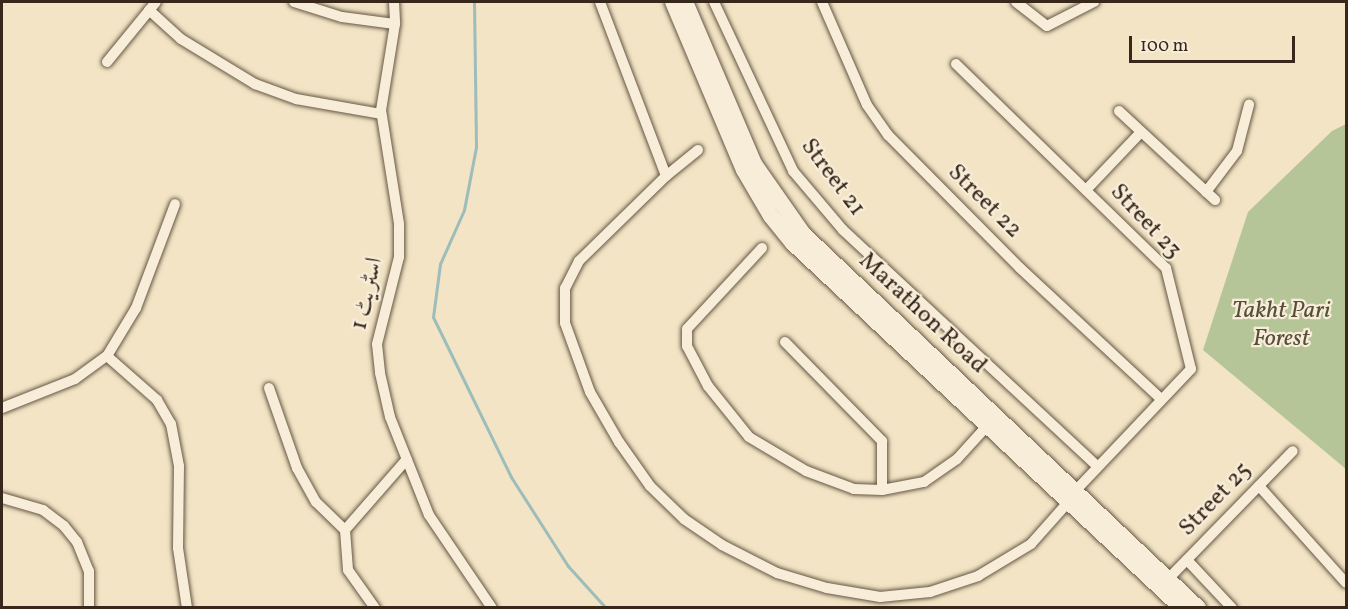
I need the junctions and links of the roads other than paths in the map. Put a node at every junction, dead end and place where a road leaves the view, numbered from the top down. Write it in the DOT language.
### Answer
graph roads {
  1 [pos="294,2"];
  2 [pos="394,2"];
  3 [pos="600,2"];
  4 [pos="673,2"];
  5 [pos="685,2"];
  6 [pos="714,2"];
  7 [pos="822,2"];
  8 [pos="1016,2"];
  9 [pos="1094,2"];
  10 [pos="153,6"];
  11 [pos="395,24"];
  12 [pos="107,62"];
  13 [pos="956,64"];
  14 [pos="1249,105"];
  15 [pos="1119,111"];
  16 [pos="381,114"];
  17 [pos="1141,132"];
  18 [pos="698,150"];
  19 [pos="666,176"];
  20 [pos="1086,190"];
  21 [pos="1206,192"];
  22 [pos="1215,200"];
  23 [pos="175,204"];
  24 [pos="762,248"];
  25 [pos="785,342"];
  26 [pos="107,356"];
  27 [pos="269,388"];
  28 [pos="1161,399"];
  29 [pos="2,408"];
  30 [pos="987,426"];
  31 [pos="1293,451"];
  32 [pos="407,459"];
  33 [pos="1097,466"];
  34 [pos="1259,486"];
  35 [pos="882,490"];
  36 [pos="1074,495"];
  37 [pos="2,498"];
  38 [pos="345,530"];
  39 [pos="1187,560"];
  40 [pos="1168,578"];
  41 [pos="1347,583"];
  42 [pos="89,608"];
  43 [pos="187,608"];
  44 [pos="375,608"];
  45 [pos="492,608"];
  46 [pos="1182,608"];
  47 [pos="1198,608"];
  48 [pos="1232,608"];
  1 -- 11 [label="street"];
  2 -- 11 [label="street, اسٹریٹ 1"];
  3 -- 19 [label="street"];
  4 -- 30 [label="main road, Marathon Road"];
  5 -- 36 [label="main road, Marathon Road"];
  6 -- 33 [label="street, Street 21"];
  7 -- 28 [label="street, Street 22"];
  8 -- 9 [label="street"];
  10 -- 12 [label="street"];
  10 -- 16 [label="street"];
  11 -- 16 [label="street, اسٹریٹ 1"];
  13 -- 20 [label="street, Street 23"];
  14 -- 21 [label="street"];
  15 -- 17 [label="street"];
  16 -- 32 [label="street, اسٹریٹ 1"];
  17 -- 20 [label="street"];
  17 -- 21 [label="street"];
  18 -- 19 [label="street, Street 23"];
  19 -- 36 [label="street, Street 23"];
  20 -- 28 [label="street, Street 23"];
  21 -- 22 [label="street"];
  23 -- 26 [label="street"];
  24 -- 35 [label="street"];
  25 -- 35 [label="street"];
  26 -- 29 [label="street"];
  26 -- 43 [label="street"];
  27 -- 38 [label="street"];
  28 -- 33 [label="street, Street 23"];
  30 -- 35 [label="street"];
  30 -- 36 [label="main road, Marathon Road"];
  31 -- 34 [label="street, Street 25"];
  32 -- 38 [label="street"];
  32 -- 45 [label="street, اسٹریٹ 1"];
  33 -- 36 [label="street, Street 23"];
  34 -- 39 [label="street, Street 25"];
  34 -- 41 [label="street"];
  36 -- 40 [label="main road, Marathon Road"];
  36 -- 46 [label="main road, Marathon Road"];
  37 -- 42 [label="street"];
  38 -- 44 [label="street"];
  39 -- 40 [label="street, Street 25"];
  39 -- 48 [label="street"];
  40 -- 47 [label="main road, Marathon Road"];
}
